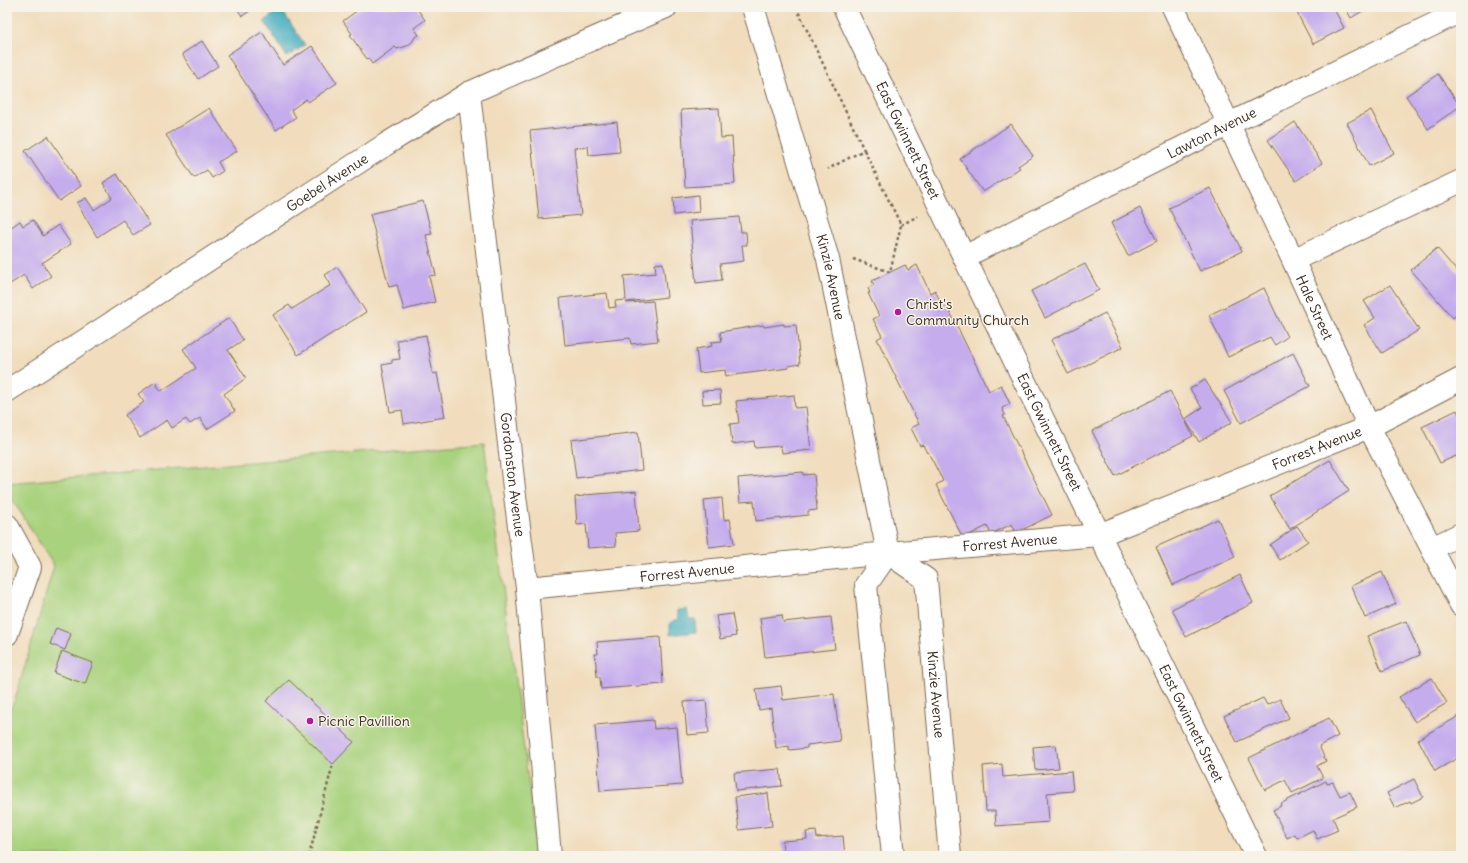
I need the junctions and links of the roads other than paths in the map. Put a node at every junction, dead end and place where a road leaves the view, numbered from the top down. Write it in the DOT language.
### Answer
graph roads {
  1 [pos="666,7"];
  2 [pos="753,7"];
  3 [pos="844,7"];
  4 [pos="1173,7"];
  5 [pos="1461,11"];
  6 [pos="468,93"];
  7 [pos="1229,124"];
  8 [pos="1461,180"];
  9 [pos="964,257"];
  10 [pos="1293,260"];
  11 [pos="1461,379"];
  12 [pos="7,391"];
  13 [pos="1369,427"];
  14 [pos="7,525"];
  15 [pos="1461,534"];
  16 [pos="1099,535"];
  17 [pos="1432,548"];
  18 [pos="888,553"];
  19 [pos="527,588"];
  20 [pos="1461,605"];
  21 [pos="7,634"];
  22 [pos="550,856"];
  23 [pos="893,856"];
  24 [pos="950,856"];
  25 [pos="1256,856"];
  1 -- 6 [label="street, Goebel Avenue"];
  2 -- 18 [label="street, Kinzie Avenue"];
  3 -- 9 [label="street, East Gwinnett Street"];
  4 -- 7 [label="street, Hale Street"];
  5 -- 7 [label="street, Lawton Avenue"];
  6 -- 12 [label="street, Goebel Avenue"];
  6 -- 19 [label="street, Gordonston Avenue"];
  7 -- 9 [label="street, Lawton Avenue"];
  7 -- 10 [label="street, Hale Street"];
  8 -- 10 [label="street"];
  9 -- 16 [label="street, East Gwinnett Street"];
  10 -- 13 [label="street, Hale Street"];
  11 -- 13 [label="street, Forrest Avenue"];
  13 -- 16 [label="street, Forrest Avenue"];
  13 -- 17 [label="street, Hale Street"];
  14 -- 21 [label="street"];
  15 -- 17 [label="street"];
  16 -- 18 [label="street, Forrest Avenue"];
  16 -- 25 [label="street, East Gwinnett Street"];
  17 -- 20 [label="street, Hale Street"];
  18 -- 19 [label="street, Forrest Avenue"];
  18 -- 23 [label="street"];
  18 -- 24 [label="street, Kinzie Avenue"];
  19 -- 22 [label="street, Gordonston Avenue"];
}
